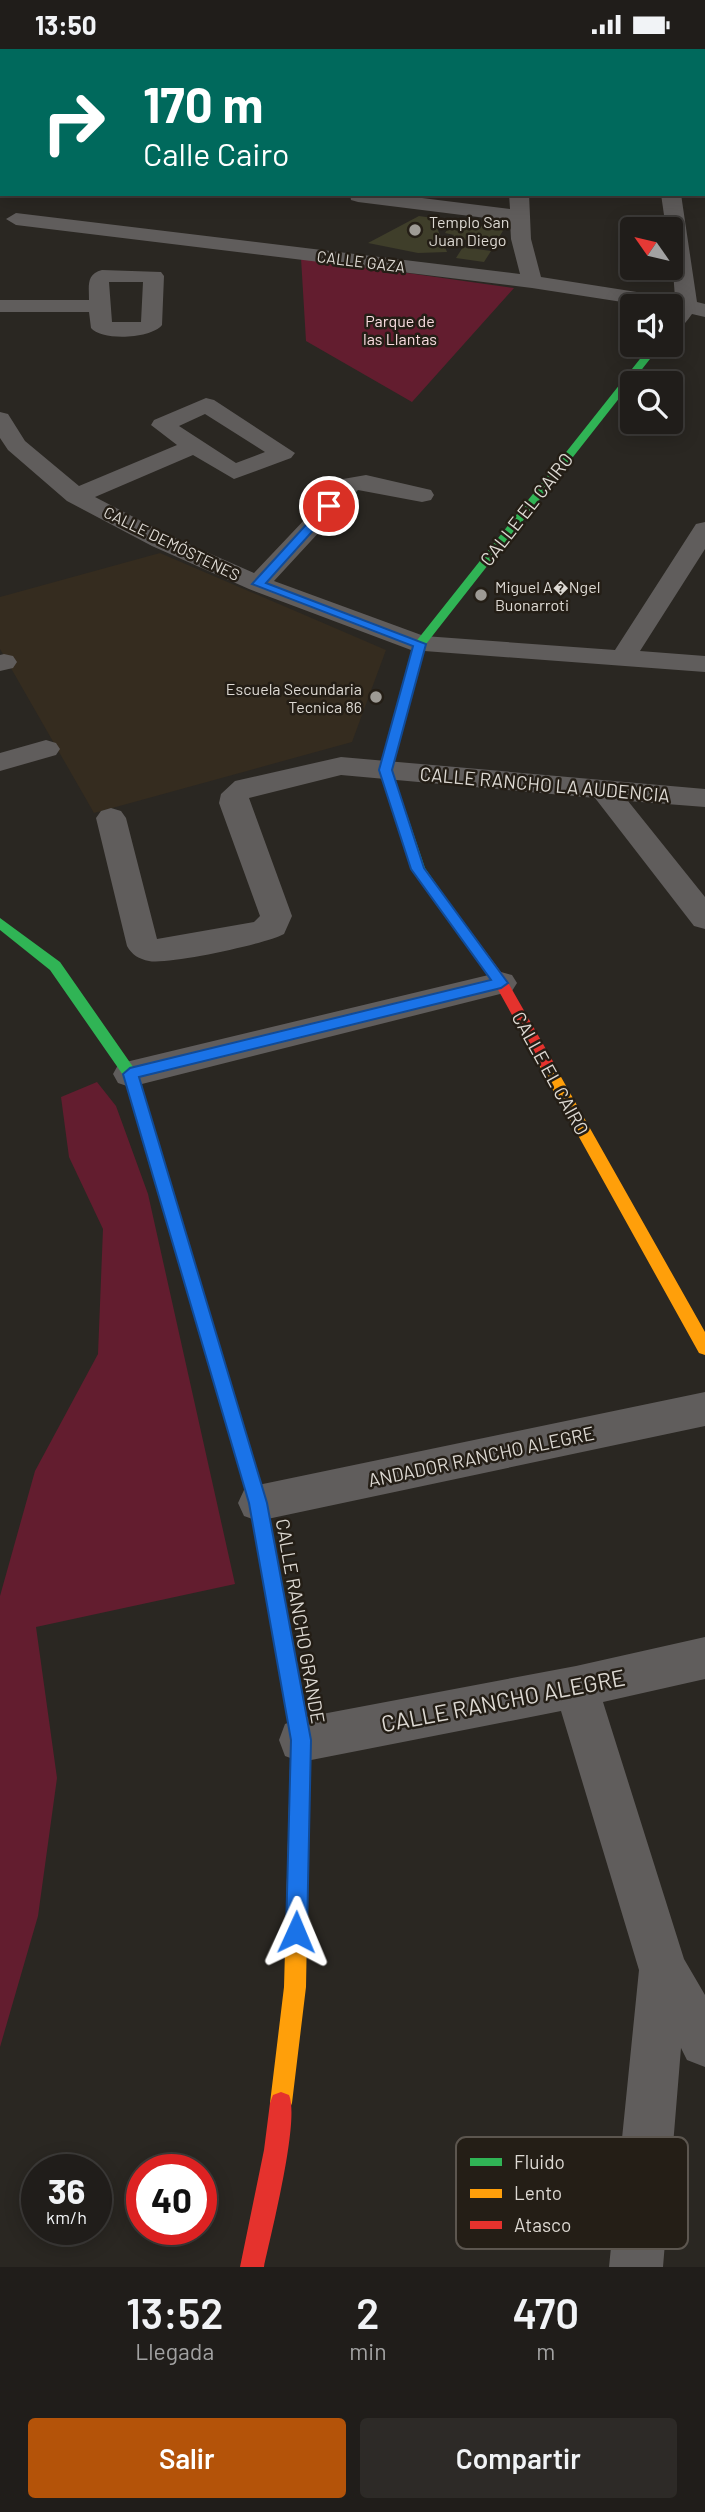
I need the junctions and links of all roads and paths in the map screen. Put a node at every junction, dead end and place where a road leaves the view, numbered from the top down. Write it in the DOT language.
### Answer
graph roads {
  1 [pos="358,196"];
  2 [pos="519,196"];
  3 [pos="671,196"];
  4 [pos="30,202"];
  5 [pos="520,216"];
  6 [pos="8,226"];
  7 [pos="532,282"];
  8 [pos="0,306"];
  9 [pos="99,306"];
  10 [pos="696,309"];
  11 [pos="647,357"];
  12 [pos="0,419"];
  13 [pos="195,446"];
  14 [pos="422,495"];
  15 [pos="76,496"];
  16 [pos="705,529"];
  17 [pos="258,584"];
  18 [pos="420,644"];
  19 [pos="622,659"];
  20 [pos="705,664"];
  21 [pos="46,749"];
  22 [pos="0,762"];
  23 [pos="386,770"];
  24 [pos="606,792"];
  25 [pos="705,799"];
  26 [pos="111,818"];
  27 [pos="705,918"];
  28 [pos="0,923"];
  29 [pos="501,983"];
  30 [pos="130,1074"];
  31 [pos="705,1348"];
  32 [pos="705,1409"];
  33 [pos="258,1503"];
  34 [pos="705,1658"];
  35 [pos="576,1687"];
  36 [pos="301,1740"];
  37 [pos="663,1970"];
  38 [pos="705,2042"];
  39 [pos="648,2137"];
  40 [pos="638,2249"];
  41 [pos="252,2267"];
  42 [pos="636,2267"];
  1 -- 5 [label="street"];
  2 -- 5 [label="street"];
  3 -- 10 [label="street"];
  4 -- 6 [label="street"];
  5 -- 7 [label="street"];
  6 -- 7 [label="street, CALLE GAZA"];
  7 -- 10 [label="street, CALLE GAZA"];
  8 -- 9 [label="street"];
  11 -- 18 [label="street, CALLE EL CAIRO"];
  12 -- 15 [label="street, CALLE DEMÓSTENES"];
  13 -- 13 [label="street"];
  13 -- 15 [label="street"];
  14 -- 17 [label="street"];
  15 -- 17 [label="street, CALLE DEMÓSTENES"];
  16 -- 19 [label="street"];
  17 -- 18 [label="street, CALLE DEMÓSTENES"];
  18 -- 19 [label="street, CALLE DEMÓSTENES"];
  18 -- 23 [label="street, CALLE EL CAIRO"];
  19 -- 20 [label="street, CALLE DEMÓSTENES"];
  21 -- 22 [label="street"];
  23 -- 24 [label="street, CALLE RANCHO LA AUDENCIA"];
  23 -- 26 [label="street, CALLE RANCHO LA AUDENCIA"];
  23 -- 29 [label="street, CALLE EL CAIRO"];
  24 -- 25 [label="street, CALLE RANCHO LA AUDENCIA"];
  24 -- 27 [label="street"];
  28 -- 30 [label="street, CALLE RANCHO GRANDE"];
  29 -- 30 [label="street"];
  29 -- 31 [label="street, CALLE EL CAIRO"];
  30 -- 33 [label="street, CALLE RANCHO GRANDE"];
  32 -- 33 [label="street, ANDADOR RANCHO ALEGRE"];
  33 -- 36 [label="street, CALLE RANCHO GRANDE"];
  34 -- 35 [label="street, CALLE RANCHO ALEGRE"];
  35 -- 36 [label="street, CALLE RANCHO ALEGRE"];
  35 -- 37 [label="street"];
  36 -- 41 [label="street, CALLE RANCHO GRANDE"];
  37 -- 38 [label="street"];
  37 -- 39 [label="street"];
  40 -- 42 [label="street"];
}
